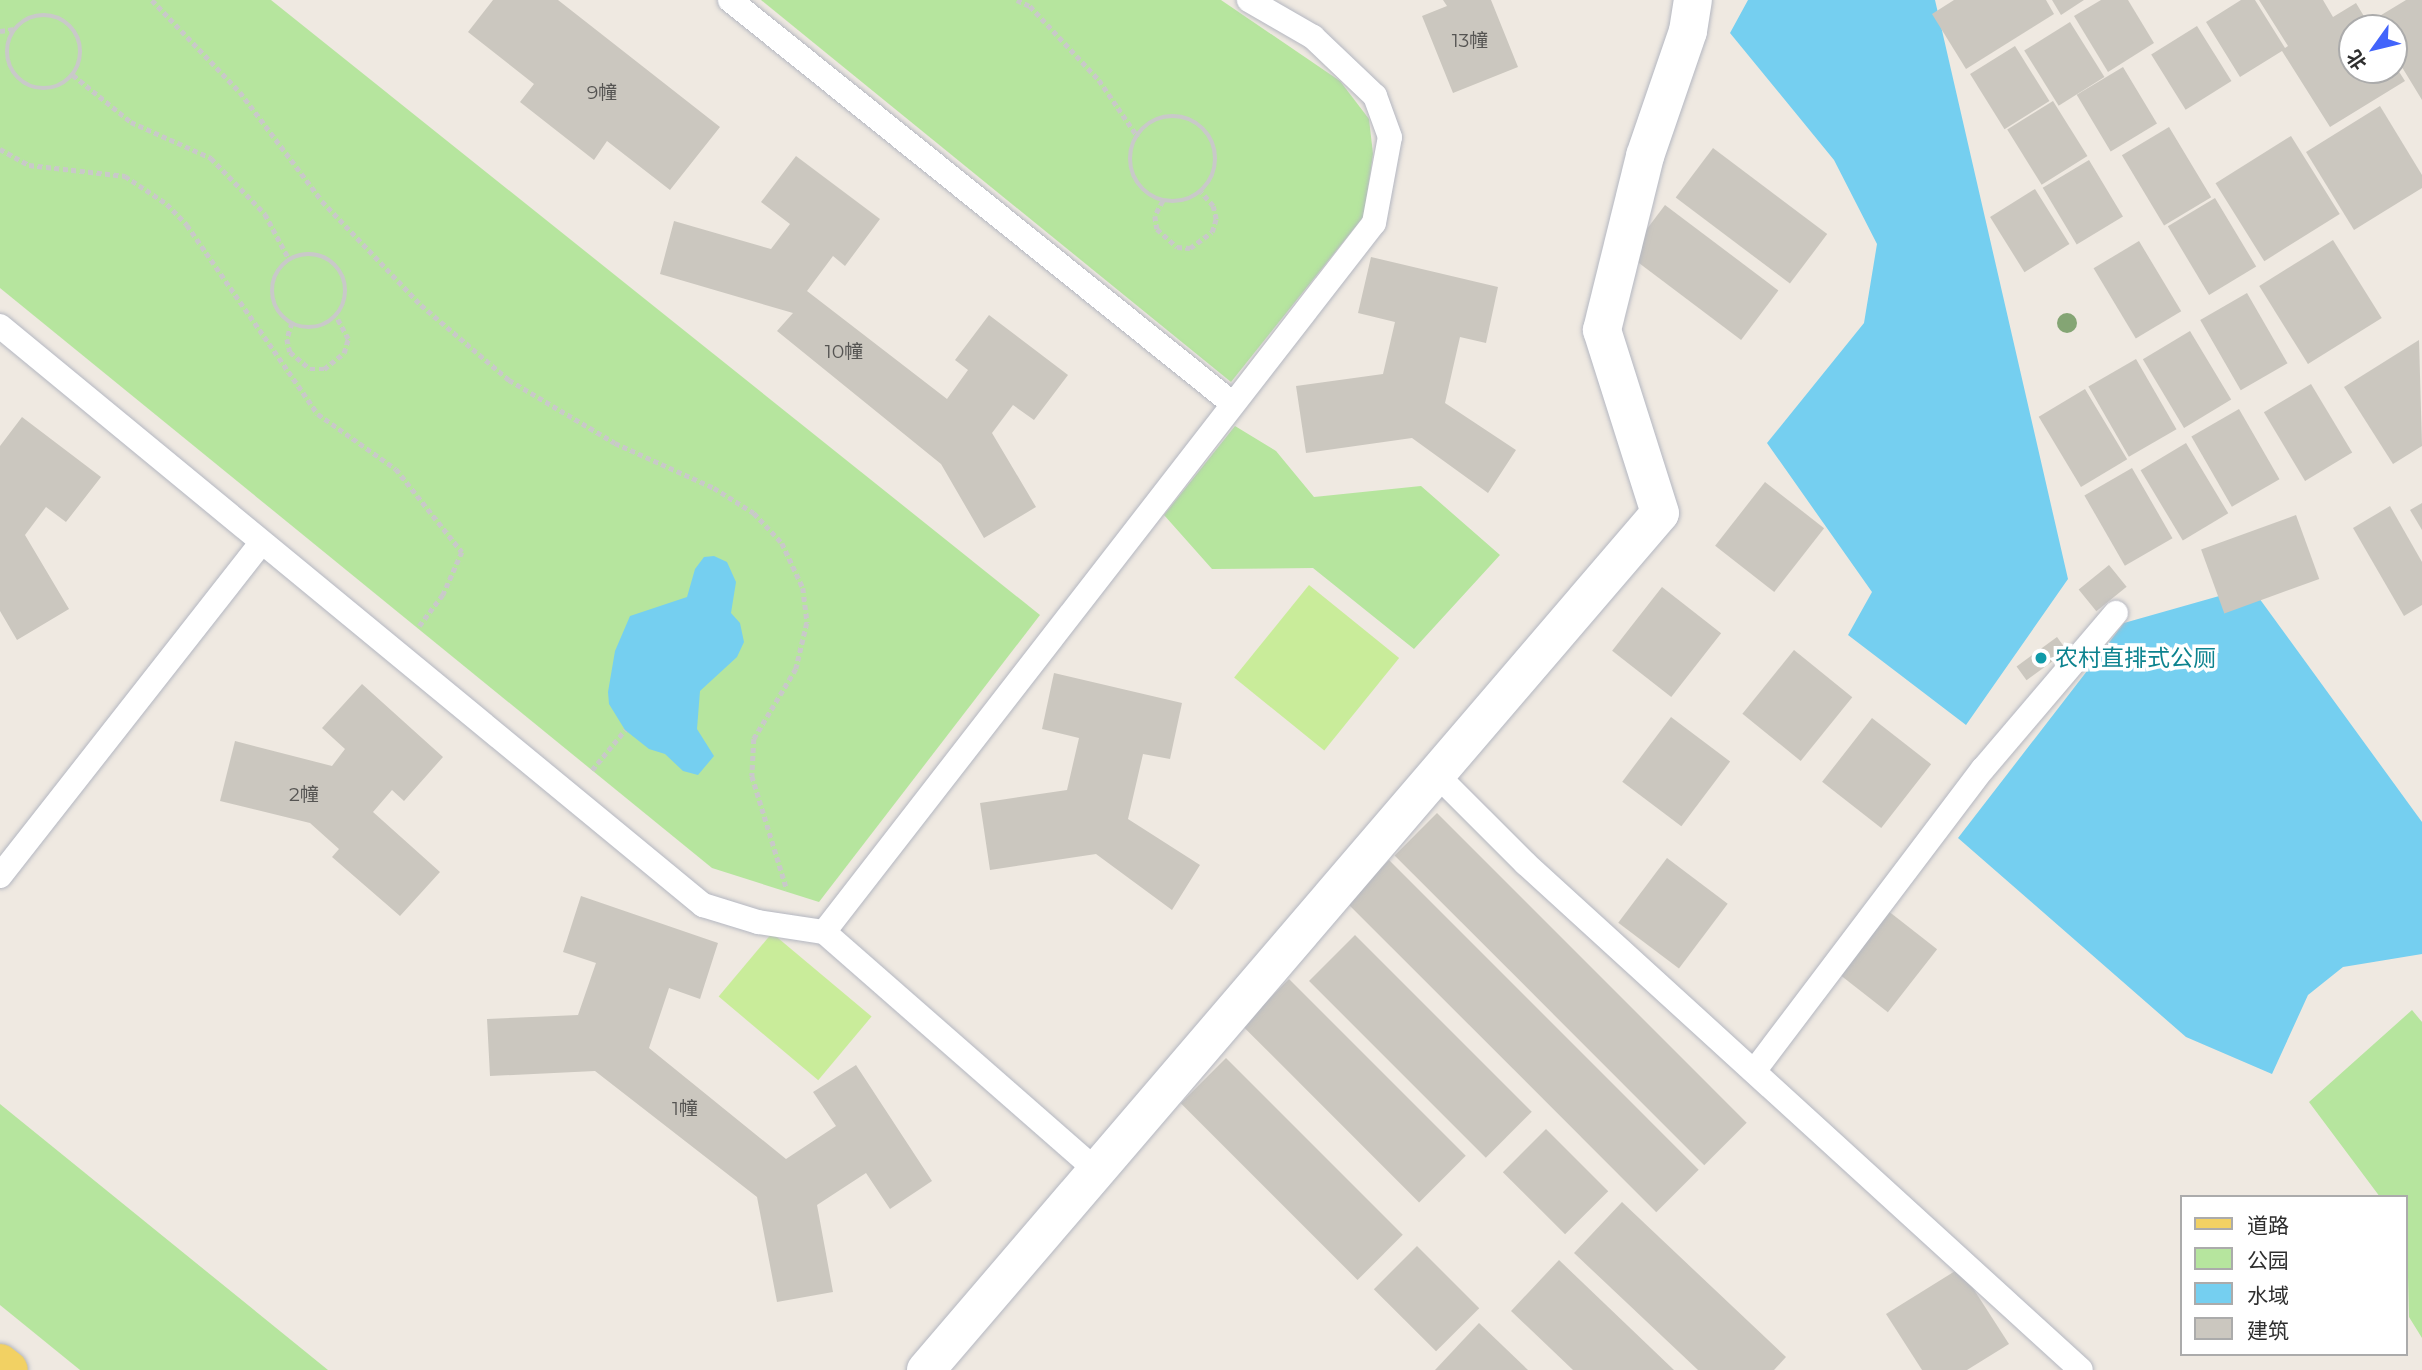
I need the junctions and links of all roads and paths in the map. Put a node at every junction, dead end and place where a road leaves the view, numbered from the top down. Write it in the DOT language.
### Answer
graph roads {
  1 [pos="152,0"];
  2 [pos="730,0"];
  3 [pos="1017,0"];
  4 [pos="1249,0"];
  5 [pos="1693,0"];
  6 [pos="15,29"];
  7 [pos="0,31"];
  8 [pos="73,75"];
  9 [pos="1138,137"];
  10 [pos="0,149"];
  11 [pos="1201,192"];
  12 [pos="1163,201"];
  13 [pos="289,259"];
  14 [pos="336,316"];
  15 [pos="292,323"];
  16 [pos="0,326"];
  17 [pos="1233,404"];
  18 [pos="261,543"];
  19 [pos="2116,613"];
  20 [pos="418,629"];
  21 [pos="625,730"];
  22 [pos="1436,774"];
  23 [pos="572,795"];
  24 [pos="0,876"];
  25 [pos="788,892"];
  26 [pos="824,932"];
  27 [pos="1755,1070"];
  28 [pos="1097,1171"];
  29 [pos="0,1363"];
  30 [pos="9,1370"];
  31 [pos="927,1370"];
  32 [pos="2081,1370"];
  1 -- 25 [label="path"];
  2 -- 17 [label="lane"];
  3 -- 9 [label="path"];
  4 -- 17 [label="lane"];
  5 -- 22 [label="street"];
  6 -- 7 [label="path"];
  6 -- 8 [label="path"];
  6 -- 8 [label="path"];
  8 -- 13 [label="path"];
  10 -- 20 [label="path"];
  11 -- 12 [label="path"];
  11 -- 12 [label="path"];
  11 -- 12 [label="path"];
  13 -- 14 [label="path"];
  13 -- 15 [label="path"];
  14 -- 15 [label="path"];
  14 -- 15 [label="path"];
  16 -- 18 [label="lane"];
  17 -- 26 [label="lane"];
  18 -- 23 [label="lane"];
  18 -- 24 [label="lane"];
  19 -- 27 [label="lane"];
  21 -- 23 [label="path"];
  22 -- 27 [label="lane"];
  22 -- 28 [label="street"];
  23 -- 26 [label="lane"];
  26 -- 28 [label="lane"];
  27 -- 32 [label="lane"];
  28 -- 31 [label="street"];
  29 -- 30 [label="main road"];
}
